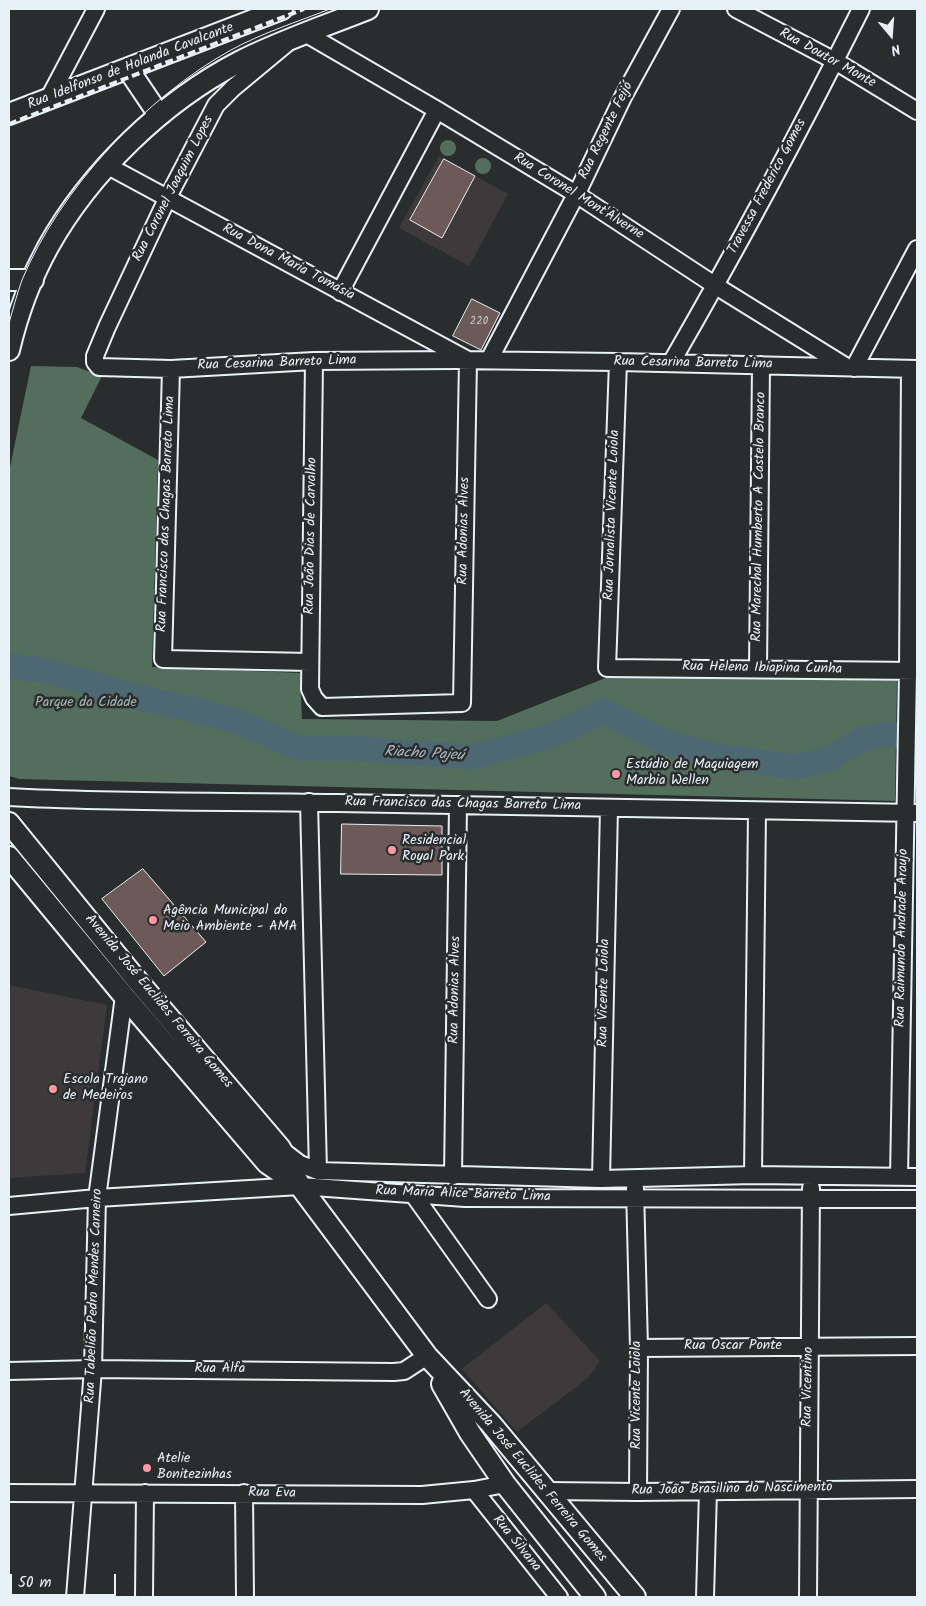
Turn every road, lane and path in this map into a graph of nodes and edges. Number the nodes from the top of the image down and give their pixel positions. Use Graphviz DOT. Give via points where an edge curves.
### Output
graph roads {
  1 [pos="96,9"];
  2 [pos="368,9"];
  3 [pos="671,9"];
  4 [pos="736,9"];
  5 [pos="861,9"];
  6 [pos="272,10"];
  7 [pos="299,36"];
  8 [pos="834,61"];
  9 [pos="128,68"];
  10 [pos="49,98"];
  11 [pos="437,110"];
  12 [pos="917,111"];
  13 [pos="10,112"];
  14 [pos="159,115"];
  15 [pos="108,166"];
  16 [pos="576,194"];
  17 [pos="167,199"];
  18 [pos="917,249"];
  19 [pos="9,280"];
  20 [pos="33,280"];
  21 [pos="716,286"];
  22 [pos="340,292"];
  23 [pos="9,350"];
  24 [pos="462,360"];
  25 [pos="489,360"];
  26 [pos="314,361"];
  27 [pos="618,362"];
  28 [pos="671,363"];
  29 [pos="762,365"];
  30 [pos="99,367"];
  31 [pos="171,368"];
  32 [pos="851,368"];
  33 [pos="914,369"];
  34 [pos="310,662"];
  35 [pos="607,668"];
  36 [pos="758,668"];
  37 [pos="913,670"];
  38 [pos="322,707"];
  39 [pos="9,797"];
  40 [pos="309,802"];
  41 [pos="458,805"];
  42 [pos="609,808"];
  43 [pos="757,811"];
  44 [pos="911,812"];
  45 [pos="9,823"];
  46 [pos="9,857"];
  47 [pos="124,996"];
  48 [pos="280,1148"];
  49 [pos="318,1172"];
  50 [pos="753,1175"];
  51 [pos="453,1176"];
  52 [pos="811,1176"];
  53 [pos="899,1177"];
  54 [pos="917,1177"];
  55 [pos="635,1178"];
  56 [pos="601,1179"];
  57 [pos="300,1186"];
  58 [pos="413,1194"];
  59 [pos="97,1198"];
  60 [pos="811,1198"];
  61 [pos="635,1199"];
  62 [pos="917,1199"];
  63 [pos="9,1206"];
  64 [pos="488,1299"];
  65 [pos="917,1346"];
  66 [pos="810,1347"];
  67 [pos="639,1348"];
  68 [pos="427,1356"];
  69 [pos="93,1369"];
  70 [pos="9,1371"];
  71 [pos="505,1484"];
  72 [pos="808,1489"];
  73 [pos="917,1489"];
  74 [pos="474,1490"];
  75 [pos="547,1491"];
  76 [pos="708,1491"];
  77 [pos="638,1492"];
  78 [pos="9,1493"];
  79 [pos="84,1493"];
  80 [pos="145,1493"];
  81 [pos="244,1493"];
  82 [pos="75,1597"];
  83 [pos="144,1597"];
  84 [pos="245,1597"];
  85 [pos="559,1597"];
  86 [pos="595,1597"];
  87 [pos="635,1597"];
  88 [pos="705,1597"];
  89 [pos="808,1597"];
  1 -- 10 [label="street"];
  2 -- 7 [label="main road"];
  3 -- 16 [label="street, Rua Regente Feijó" via="623,97"];
  4 -- 8 [label="street, Rua Doutor Monte"];
  5 -- 8 [label="street, Travessa Frederico Gomes"];
  6 -- 9 [label="main road, Rua Idelfonso de Holanda Cavalcante"];
  7 -- 11 [label="street, Rua Coronel Mont'Alverne"];
  7 -- 14 [label="main road" via="220,73"];
  7 -- 17 [label="street, Rua Coronel Joaquim Lopes" via="233,88 216,106"];
  8 -- 12 [label="street, Rua Doutor Monte"];
  8 -- 21 [label="street, Travessa Frederico Gomes"];
  9 -- 10 [label="main road, Rua Idelfonso de Holanda Cavalcante"];
  9 -- 14 [label="main road"];
  10 -- 13 [label="main road, Rua Idelfonso de Holanda Cavalcante"];
  11 -- 16 [label="street, Rua Coronel Mont'Alverne"];
  11 -- 22 [label="street"];
  14 -- 15 [label="main road"];
  15 -- 17 [label="street, Rua Dona Maria Tomásia"];
  15 -- 20 [label="main road" via="58,231"];
  16 -- 21 [label="street, Rua Coronel Mont'Alverne"];
  16 -- 25 [label="street, Rua Regente Feijó"];
  17 -- 22 [label="street, Rua Dona Maria Tomásia"];
  17 -- 30 [label="street, Rua Coronel Joaquim Lopes" via="95,356"];
  18 -- 32 [label="street"];
  19 -- 20 [label="main road"];
  20 -- 23 [label="main road" via="20,310"];
  21 -- 28 [label="street, Travessa Frederico Gomes"];
  21 -- 32 [label="street, Rua Coronel Mont'Alverne"];
  22 -- 24 [label="street, Rua Dona Maria Tomásia"];
  24 -- 25 [label="street, Rua Cesarina Barreto Lima"];
  24 -- 26 [label="street, Rua Cesarina Barreto Lima"];
  24 -- 38 [label="street, Rua Adonias Alves" via="462,703"];
  25 -- 27 [label="street, Rua Cesarina Barreto Lima"];
  26 -- 31 [label="street, Rua Cesarina Barreto Lima"];
  26 -- 34 [label="street, Rua João Dias de Carvalho"];
  27 -- 28 [label="street, Rua Cesarina Barreto Lima"];
  27 -- 35 [label="street, Rua Jornalista Vicente Loiola"];
  28 -- 29 [label="street, Rua Cesarina Barreto Lima"];
  29 -- 32 [label="street, Rua Cesarina Barreto Lima"];
  29 -- 36 [label="street, Rua Marechal Humberto A Castelo Branco"];
  30 -- 31 [label="street, Rua Cesarina Barreto Lima"];
  31 -- 34 [label="street, Rua Francisco das Chagas Barreto Lima" via="163,659"];
  32 -- 33 [label="street, Rua Cesarina Barreto Lima"];
  33 -- 37 [label="street, Rua Raimundo Andrade Araujo"];
  34 -- 38 [label="street, Rua João Dias de Carvalho" via="310,689"];
  35 -- 36 [label="street, Rua Helena Ibiapina Cunha"];
  36 -- 37 [label="street, Rua Helena Ibiapina Cunha"];
  37 -- 44 [label="street, Rua Raimundo Andrade Araujo" via="906,749"];
  39 -- 40 [label="street, Rua Francisco das Chagas Barreto Lima" via="79,801"];
  40 -- 41 [label="street, Rua Francisco das Chagas Barreto Lima"];
  40 -- 49 [label="street"];
  41 -- 42 [label="street, Rua Francisco das Chagas Barreto Lima"];
  41 -- 51 [label="street, Rua Adonias Alves"];
  42 -- 43 [label="street, Rua Francisco das Chagas Barreto Lima"];
  42 -- 56 [label="street, Rua Vicente Loiola"];
  43 -- 44 [label="street, Rua Francisco das Chagas Barreto Lima"];
  43 -- 50 [label="street"];
  44 -- 53 [label="street, Rua Raimundo Andrade Araujo"];
  45 -- 48 [label="main road, Avenida José Euclides Ferreira Gomes"];
  46 -- 47 [label="main road, Avenida José Euclides Ferreira Gomes"];
  47 -- 57 [label="main road, Avenida José Euclides Ferreira Gomes" via="268,1163"];
  47 -- 59 [label="street, Rua Tabelião Pedro Mendes Carneiro"];
  48 -- 49 [label="street, Rua Maria Alice Barreto Lima" via="300,1164"];
  48 -- 57 [label="main road, Avenida José Euclides Ferreira Gomes"];
  49 -- 51 [label="street, Rua Maria Alice Barreto Lima"];
  49 -- 57 [label="street"];
  50 -- 52 [label="street, Rua Maria Alice Barreto Lima"];
  50 -- 55 [label="street, Rua Maria Alice Barreto Lima"];
  51 -- 56 [label="street, Rua Maria Alice Barreto Lima"];
  52 -- 53 [label="street, Rua Maria Alice Barreto Lima"];
  52 -- 60 [label="street, Rua Vicentino"];
  53 -- 54 [label="street, Rua Maria Alice Barreto Lima"];
  55 -- 56 [label="street, Rua Maria Alice Barreto Lima"];
  55 -- 61 [label="street, Rua Vicente Loiola"];
  57 -- 58 [label="street, Rua Maria Alice Barreto Lima"];
  57 -- 59 [label="street, Rua Maria Alice Barreto Lima"];
  57 -- 68 [label="main road, Avenida José Euclides Ferreira Gomes"];
  58 -- 61 [label="street, Rua Maria Alice Barreto Lima" via="464,1198"];
  58 -- 64 [label="street"];
  59 -- 63 [label="street, Rua Maria Alice Barreto Lima"];
  59 -- 69 [label="street, Rua Tabelião Pedro Mendes Carneiro"];
  60 -- 61 [label="street, Rua Maria Alice Barreto Lima"];
  60 -- 62 [label="street, Rua Maria Alice Barreto Lima"];
  60 -- 66 [label="street, Rua Vicentino"];
  61 -- 67 [label="street, Rua Vicente Loiola"];
  65 -- 66 [label="street, Rua Oscar Ponte"];
  66 -- 67 [label="street, Rua Oscar Ponte"];
  66 -- 72 [label="street, Rua Vicentino"];
  67 -- 77 [label="street, Rua Vicente Loiola"];
  68 -- 69 [label="street, Rua Alfa" via="404,1371 394,1372"];
  68 -- 71 [label="main road, Avenida José Euclides Ferreira Gomes" via="470,1433"];
  68 -- 75 [label="main road, Avenida José Euclides Ferreira Gomes" via="491,1424"];
  69 -- 70 [label="street, Rua Alfa"];
  69 -- 79 [label="street, Rua Tabelião Pedro Mendes Carneiro"];
  71 -- 74 [label="street, Rua Eva"];
  71 -- 86 [label="main road, Avenida José Euclides Ferreira Gomes"];
  72 -- 73 [label="street, Rua João Brasilino do Nascimento"];
  72 -- 76 [label="street, Rua João Brasilino do Nascimento"];
  72 -- 89 [label="street, Rua Vicentino"];
  74 -- 81 [label="street, Rua Eva" via="422,1495"];
  74 -- 85 [label="street, Rua Silvana"];
  75 -- 77 [label="street, Rua João Brasilino do Nascimento"];
  75 -- 87 [label="main road, Avenida José Euclides Ferreira Gomes"];
  76 -- 77 [label="street, Rua João Brasilino do Nascimento"];
  76 -- 88 [label="street"];
  78 -- 79 [label="street, Rua Eva"];
  79 -- 80 [label="street, Rua Eva"];
  79 -- 82 [label="street, Rua Tabelião Pedro Mendes Carneiro"];
  80 -- 81 [label="street, Rua Eva"];
  80 -- 83 [label="street"];
  81 -- 84 [label="street"];
}
